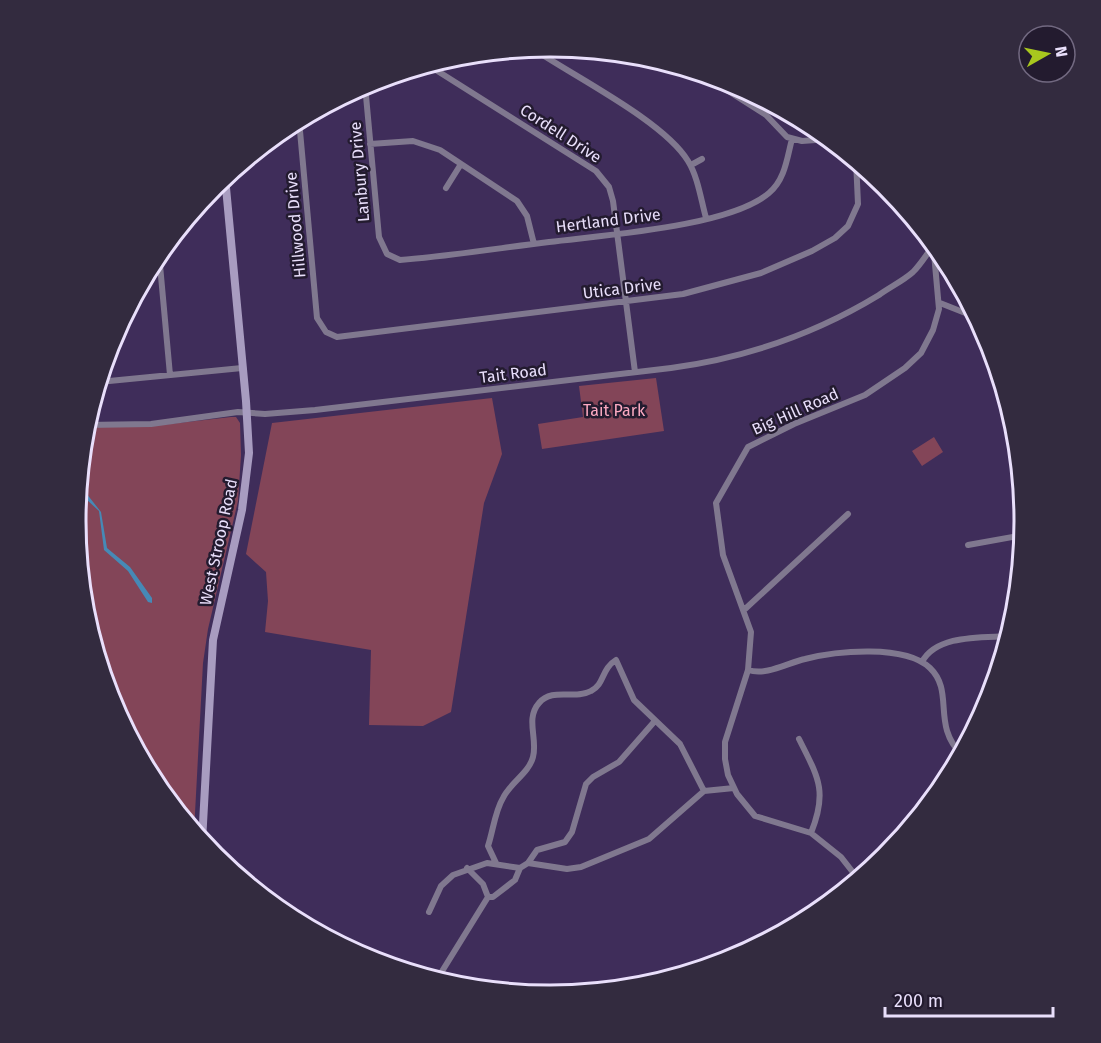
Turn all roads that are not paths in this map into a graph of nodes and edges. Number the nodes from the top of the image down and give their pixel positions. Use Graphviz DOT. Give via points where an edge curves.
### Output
graph roads {
  1 [pos="546,57"];
  2 [pos="438,71"];
  3 [pos="366,95"];
  4 [pos="735,95"];
  5 [pos="300,130"];
  6 [pos="792,139"];
  7 [pos="814,139"];
  8 [pos="370,144"];
  9 [pos="702,159"];
  10 [pos="461,164"];
  11 [pos="691,165"];
  12 [pos="857,172"];
  13 [pos="446,188"];
  14 [pos="226,189"];
  15 [pos="706,218"];
  16 [pos="617,233"];
  17 [pos="534,244"];
  18 [pos="928,252"];
  19 [pos="387,254"];
  20 [pos="935,260"];
  21 [pos="921,264"];
  22 [pos="160,269"];
  23 [pos="936,270"];
  24 [pos="625,302"];
  25 [pos="940,303"];
  26 [pos="965,313"];
  27 [pos="321,327"];
  28 [pos="243,368"];
  29 [pos="635,372"];
  30 [pos="170,375"];
  31 [pos="108,380"];
  32 [pos="247,413"];
  33 [pos="96,425"];
  34 [pos="848,514"];
  35 [pos="1015,537"];
  36 [pos="968,545"];
  37 [pos="744,610"];
  38 [pos="1000,637"];
  39 [pos="922,662"];
  40 [pos="748,670"];
  41 [pos="654,722"];
  42 [pos="799,739"];
  43 [pos="956,749"];
  44 [pos="734,788"];
  45 [pos="704,791"];
  46 [pos="203,830"];
  47 [pos="811,833"];
  48 [pos="496,863"];
  49 [pos="528,863"];
  50 [pos="467,868"];
  51 [pos="520,868"];
  52 [pos="854,873"];
  53 [pos="488,897"];
  54 [pos="429,912"];
  55 [pos="441,973"];
  1 -- 11 [label="street" via="665,134"];
  2 -- 16 [label="street, Cordell Drive" via="596,171 611,194"];
  3 -- 8 [label="street, Lanbury Drive"];
  4 -- 6 [label="street" via="766,115"];
  5 -- 27 [label="street, Hillwood Drive" via="317,318"];
  6 -- 7 [label="street"];
  6 -- 15 [label="street, Hertland Drive" via="782,177 772,190 747,205"];
  8 -- 10 [label="street" via="420,142"];
  8 -- 19 [label="street, Lanbury Drive" via="379,237"];
  9 -- 11 [label="street"];
  10 -- 13 [label="street"];
  10 -- 17 [label="street" via="517,201 527,216"];
  11 -- 15 [label="street"];
  12 -- 24 [label="street, Utica Drive" via="857,210 835,238 784,265 737,281"];
  14 -- 28 [label="main road, West Stroop Road"];
  15 -- 16 [label="street, Hertland Drive"];
  16 -- 17 [label="street, Hertland Drive"];
  16 -- 24 [label="street, Cordell Drive"];
  17 -- 19 [label="street, Hertland Drive" via="408,259"];
  18 -- 21 [label="street, Tait Road"];
  20 -- 23 [label="street, Big Hill Road"];
  21 -- 23 [label="street"];
  21 -- 29 [label="street, Tait Road" via="867,302 800,335 718,360"];
  22 -- 30 [label="street"];
  23 -- 25 [label="street, Big Hill Road"];
  24 -- 27 [label="street, Utica Drive" via="343,338 332,336"];
  24 -- 29 [label="street, Cordell Drive"];
  25 -- 26 [label="street"];
  25 -- 37 [label="street, Big Hill Road" via="929,340 905,368 865,394 794,424 744,451 716,503 723,555"];
  28 -- 30 [label="street"];
  28 -- 32 [label="main road, West Stroop Road"];
  29 -- 32 [label="street, Tait Road" via="315,410"];
  30 -- 31 [label="street"];
  32 -- 33 [label="street, Tait Road" via="169,423"];
  32 -- 46 [label="main road, West Stroop Road" via="246,492 210,664"];
  34 -- 37 [label="street"];
  35 -- 36 [label="street"];
  37 -- 40 [label="street, Big Hill Road" via="751,632"];
  38 -- 39 [label="street" via="941,644"];
  39 -- 40 [label="street" via="877,652 838,653 769,670"];
  39 -- 43 [label="street" via="940,681 945,729"];
  40 -- 44 [label="street, Big Hill Road" via="725,742 726,766"];
  41 -- 45 [label="street" via="680,744"];
  41 -- 48 [label="street" via="634,700 616,660 607,665 594,690 553,695 538,704 532,720 533,758 502,798 488,846"];
  41 -- 49 [label="street" via="619,762 586,784 569,838 560,845 537,850"];
  42 -- 47 [label="street" via="815,769 821,792"];
  44 -- 45 [label="street"];
  44 -- 47 [label="street, Big Hill Road" via="755,816"];
  45 -- 49 [label="street" via="658,832 632,848 573,869"];
  47 -- 52 [label="street, Big Hill Road" via="836,852"];
  48 -- 50 [label="street"];
  48 -- 51 [label="street"];
  49 -- 51 [label="street"];
  50 -- 53 [label="street" via="483,884"];
  50 -- 54 [label="street" via="446,880"];
  51 -- 53 [label="street" via="514,880"];
  53 -- 55 [label="street"];
}
